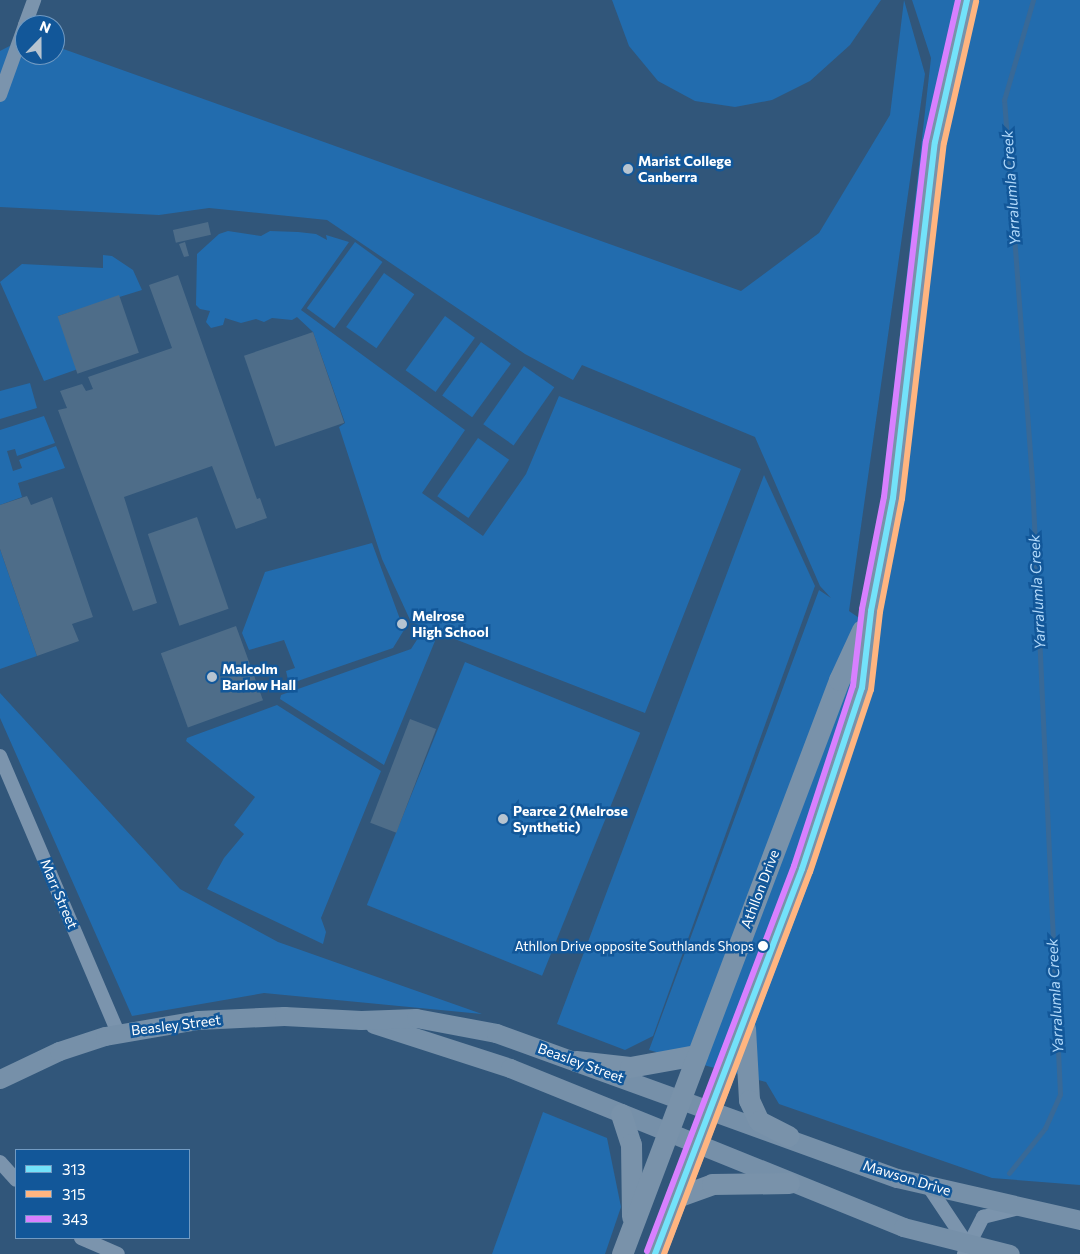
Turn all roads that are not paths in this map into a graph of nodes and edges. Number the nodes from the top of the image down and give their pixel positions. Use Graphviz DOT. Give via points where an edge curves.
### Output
graph roads {
  1 [pos="34,0"];
  2 [pos="968,0"];
  3 [pos="29,15"];
  4 [pos="15,53"];
  5 [pos="0,95"];
  6 [pos="871,611"];
  7 [pos="0,756"];
  8 [pos="361,1020"];
  9 [pos="744,1021"];
  10 [pos="118,1032"];
  11 [pos="697,1055"];
  12 [pos="576,1061"];
  13 [pos="0,1079"];
  14 [pos="681,1098"];
  15 [pos="710,1109"];
  16 [pos="621,1114"];
  17 [pos="668,1133"];
  18 [pos="788,1136"];
  19 [pos="697,1145"];
  20 [pos="0,1162"];
  21 [pos="15,1179"];
  22 [pos="789,1183"];
  23 [pos="929,1186"];
  24 [pos="677,1197"];
  25 [pos="1019,1208"];
  26 [pos="1080,1220"];
  27 [pos="632,1226"];
  28 [pos="83,1239"];
  29 [pos="966,1249"];
  30 [pos="118,1254"];
  31 [pos="622,1254"];
  32 [pos="655,1254"];
  33 [pos="1010,1254"];
  1 -- 3 [label="street"];
  2 -- 6 [label="main road, Athllon Drive" via="935,142 894,498"];
  4 -- 5 [label="street"];
  6 -- 9 [label="main road, Athllon Drive" via="862,688 835,776"];
  6 -- 11 [label="main road, Athllon Drive" via="839,680"];
  7 -- 10 [label="street, Marr Street"];
  8 -- 10 [label="main road, Beasley Street" via="284,1016 217,1019"];
  8 -- 12 [label="main road, Beasley Street" via="416,1018 496,1033"];
  8 -- 16 [label="main road, Beasley Street" via="510,1068"];
  9 -- 15 [label="main road, Athllon Drive"];
  9 -- 18 [label="main road" via="749,1100 759,1121"];
  10 -- 13 [label="main road, Beasley Street" via="59,1051"];
  11 -- 12 [label="main road" via="630,1068"];
  11 -- 14 [label="main road, Athllon Drive"];
  12 -- 14 [label="main road, Beasley Street"];
  14 -- 15 [label="main road, Beasley Street"];
  14 -- 17 [label="main road, Athllon Drive"];
  15 -- 18 [label="main road, Mawson Drive"];
  15 -- 19 [label="main road, Athllon Drive"];
  16 -- 17 [label="main road, Beasley Street"];
  16 -- 27 [label="main road" via="631,1144"];
  17 -- 19 [label="main road, Beasley Street"];
  17 -- 27 [label="main road, Athllon Drive"];
  18 -- 23 [label="main road, Mawson Drive" via="897,1178"];
  19 -- 22 [label="main road"];
  19 -- 24 [label="main road, Athllon Drive"];
  20 -- 21 [label="street"];
  22 -- 24 [label="main road" via="712,1184"];
  22 -- 29 [label="main road"];
  23 -- 25 [label="main road, Mawson Drive"];
  23 -- 29 [label="street"];
  24 -- 32 [label="main road, Athllon Drive"];
  25 -- 26 [label="main road, Mawson Drive"];
  25 -- 29 [label="street" via="983,1216"];
  27 -- 31 [label="main road, Athllon Drive"];
  28 -- 30 [label="street"];
  29 -- 33 [label="main road"];
}
